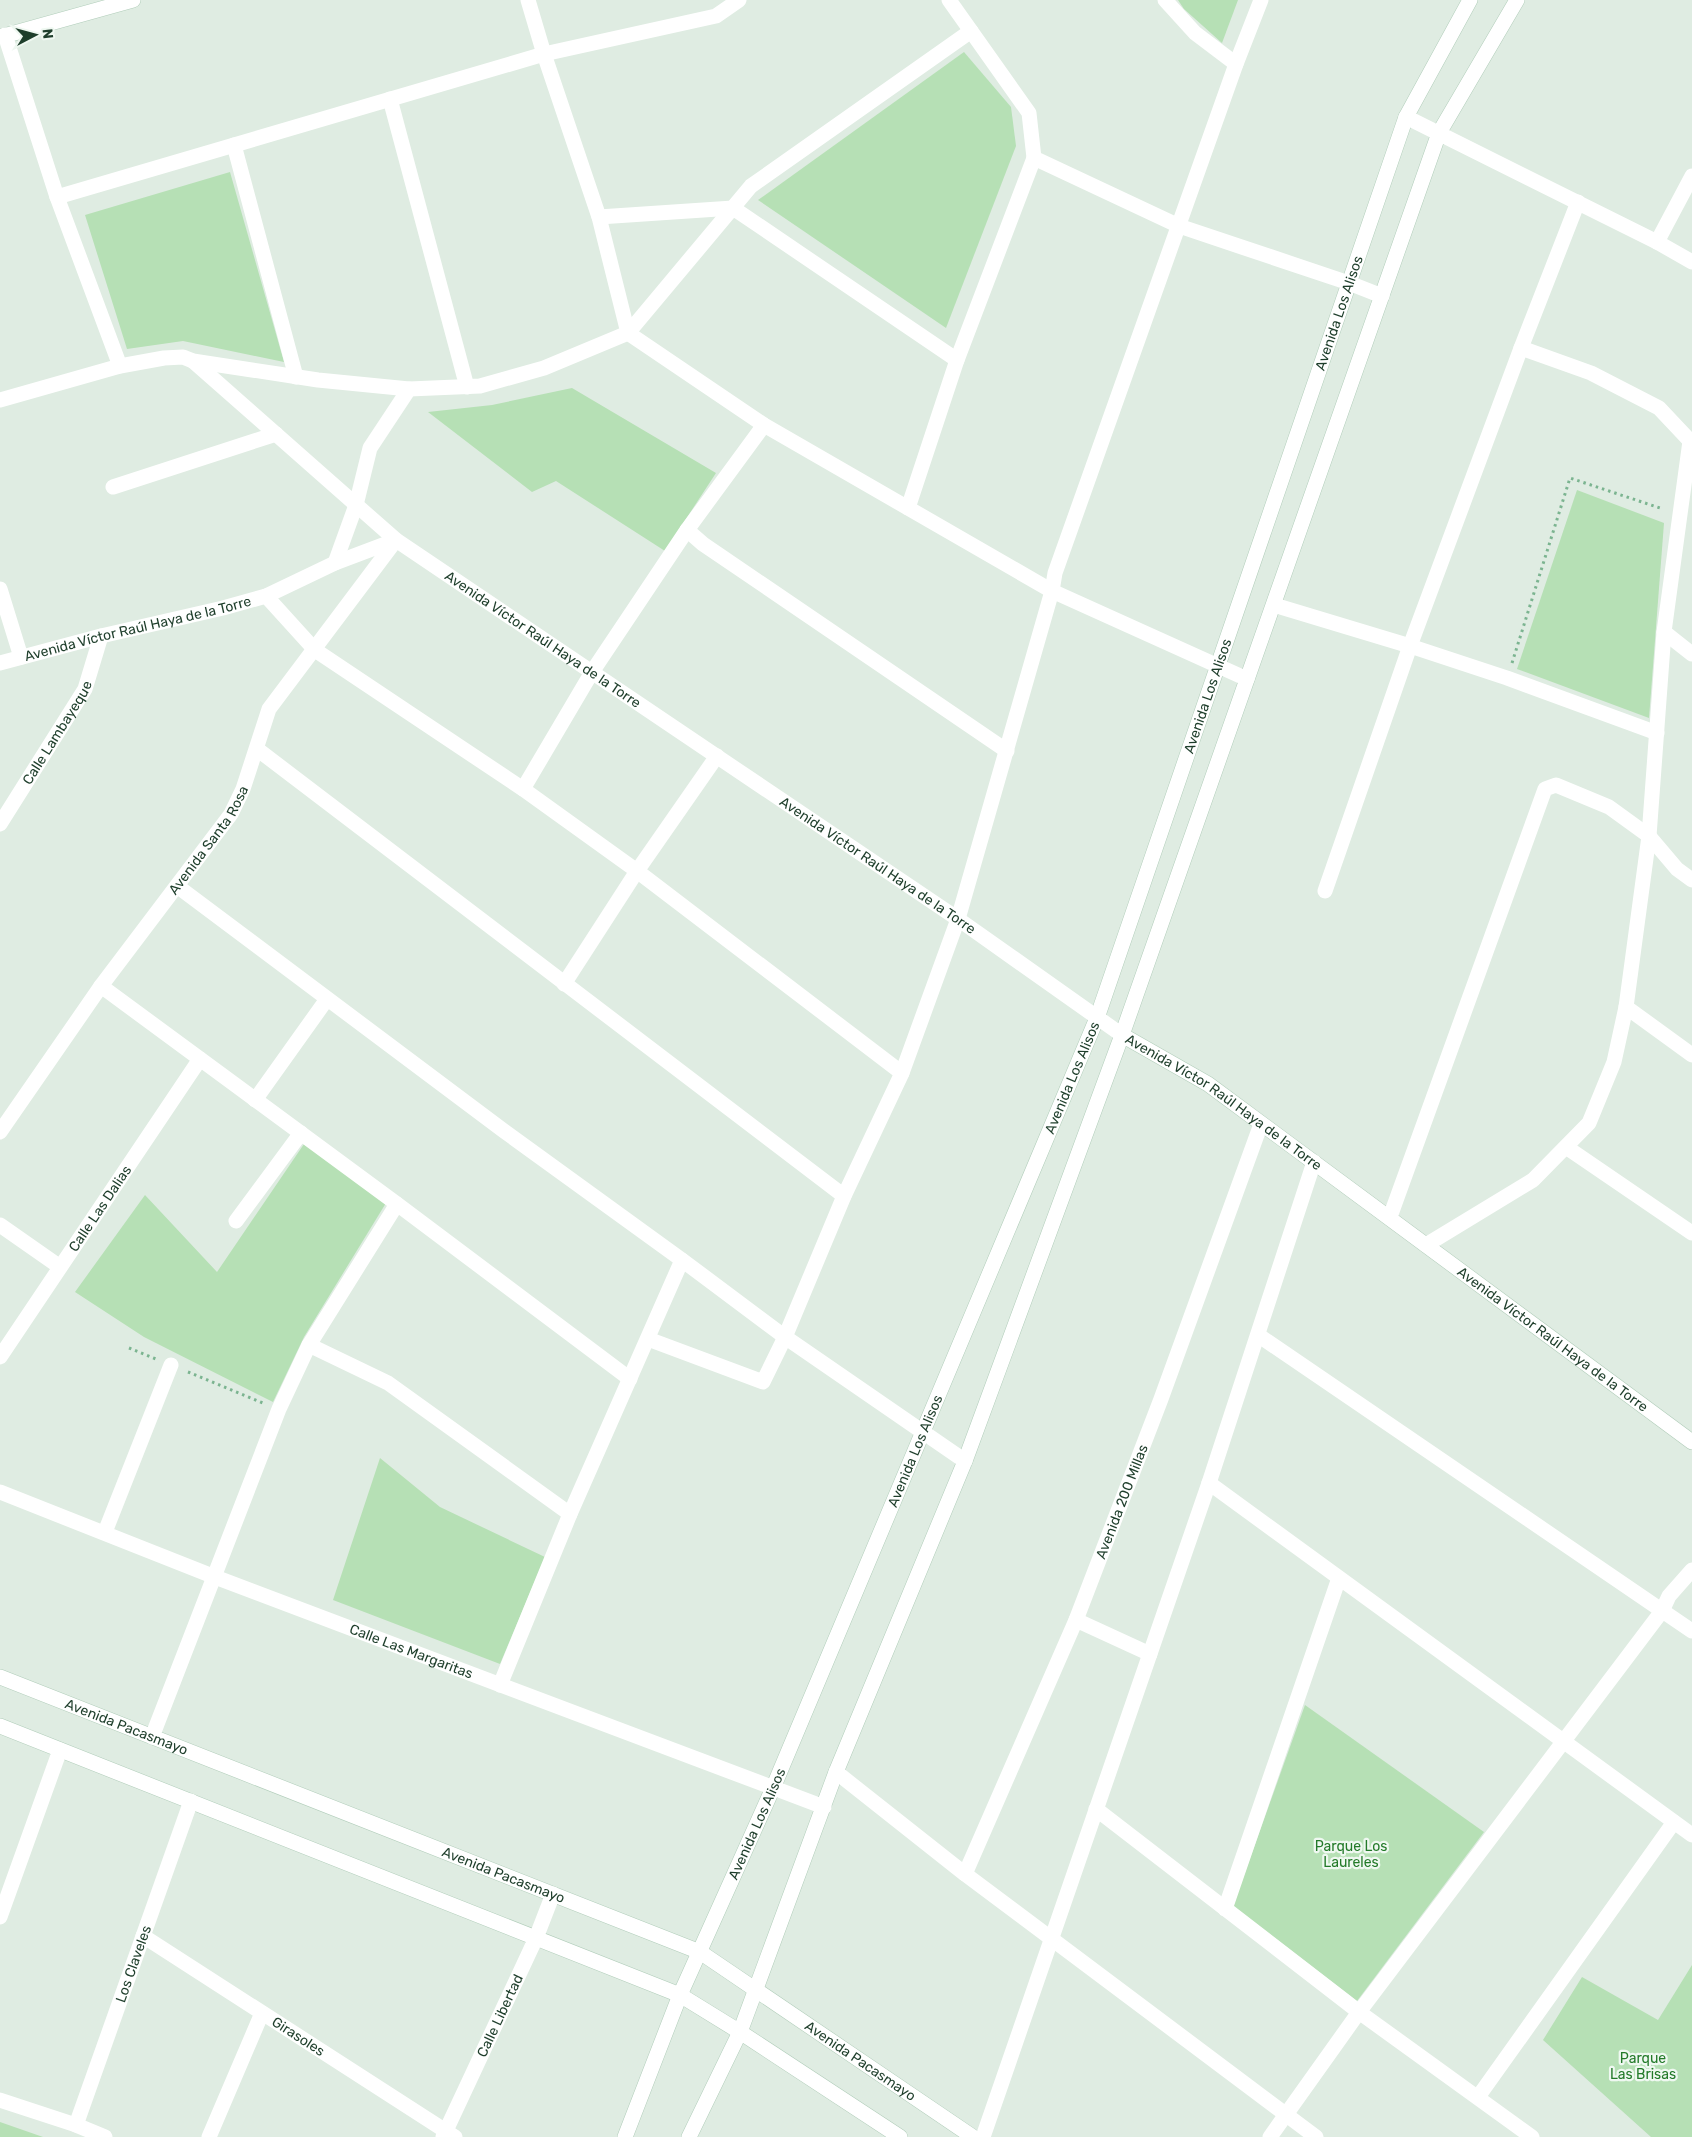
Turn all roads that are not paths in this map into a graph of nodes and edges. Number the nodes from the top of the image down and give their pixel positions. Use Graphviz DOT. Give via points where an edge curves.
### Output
graph roads {
  1 [pos="133,0"];
  2 [pos="528,0"];
  3 [pos="739,0"];
  4 [pos="949,0"];
  5 [pos="1165,0"];
  6 [pos="1261,0"];
  7 [pos="1470,0"];
  8 [pos="1517,0"];
  9 [pos="971,31"];
  10 [pos="3,36"];
  11 [pos="544,54"];
  12 [pos="1236,64"];
  13 [pos="390,99"];
  14 [pos="1406,117"];
  15 [pos="1439,133"];
  16 [pos="234,145"];
  17 [pos="1034,158"];
  18 [pos="1692,176"];
  19 [pos="57,197"];
  20 [pos="1578,202"];
  21 [pos="733,208"];
  22 [pos="599,216"];
  23 [pos="1179,226"];
  24 [pos="1658,242"];
  25 [pos="1692,262"];
  26 [pos="1349,283"];
  27 [pos="1382,296"];
  28 [pos="628,333"];
  29 [pos="1521,348"];
  30 [pos="957,360"];
  31 [pos="193,361"];
  32 [pos="120,366"];
  33 [pos="296,377"];
  34 [pos="467,387"];
  35 [pos="409,389"];
  36 [pos="0,400"];
  37 [pos="764,425"];
  38 [pos="276,434"];
  39 [pos="1691,442"];
  40 [pos="113,488"];
  41 [pos="356,505"];
  42 [pos="908,508"];
  43 [pos="687,530"];
  44 [pos="396,540"];
  45 [pos="335,563"];
  46 [pos="0,589"];
  47 [pos="1052,591"];
  48 [pos="266,596"];
  49 [pos="1274,605"];
  50 [pos="1664,632"];
  51 [pos="101,636"];
  52 [pos="1410,646"];
  53 [pos="315,650"];
  54 [pos="1692,654"];
  55 [pos="21,658"];
  56 [pos="0,663"];
  57 [pos="1218,666"];
  58 [pos="592,672"];
  59 [pos="1248,679"];
  60 [pos="1657,733"];
  61 [pos="257,750"];
  62 [pos="1007,751"];
  63 [pos="717,756"];
  64 [pos="523,788"];
  65 [pos="0,824"];
  66 [pos="1649,836"];
  67 [pos="637,871"];
  68 [pos="1692,880"];
  69 [pos="177,886"];
  70 [pos="1325,892"];
  71 [pos="958,919"];
  72 [pos="564,984"];
  73 [pos="101,986"];
  74 [pos="327,999"];
  75 [pos="1626,1007"];
  76 [pos="1097,1018"];
  77 [pos="1122,1035"];
  78 [pos="1692,1055"];
  79 [pos="200,1059"];
  80 [pos="902,1073"];
  81 [pos="255,1100"];
  82 [pos="1261,1124"];
  83 [pos="0,1132"];
  84 [pos="301,1134"];
  85 [pos="1566,1147"];
  86 [pos="1314,1162"];
  87 [pos="844,1196"];
  88 [pos="397,1204"];
  89 [pos="1390,1217"];
  90 [pos="236,1221"];
  91 [pos="0,1225"];
  92 [pos="1692,1233"];
  93 [pos="1426,1245"];
  94 [pos="682,1260"];
  95 [pos="60,1268"];
  96 [pos="1258,1335"];
  97 [pos="784,1337"];
  98 [pos="648,1339"];
  99 [pos="309,1345"];
  100 [pos="0,1357"];
  101 [pos="171,1365"];
  102 [pos="630,1379"];
  103 [pos="923,1433"];
  104 [pos="1692,1442"];
  105 [pos="964,1461"];
  106 [pos="1209,1483"];
  107 [pos="0,1492"];
  108 [pos="570,1514"];
  109 [pos="105,1532"];
  110 [pos="1692,1570"];
  111 [pos="215,1577"];
  112 [pos="1339,1578"];
  113 [pos="1662,1611"];
  114 [pos="1076,1620"];
  115 [pos="1692,1632"];
  116 [pos="1150,1654"];
  117 [pos="0,1677"];
  118 [pos="500,1685"];
  119 [pos="0,1726"];
  120 [pos="152,1737"];
  121 [pos="1563,1741"];
  122 [pos="60,1750"];
  123 [pos="836,1772"];
  124 [pos="773,1788"];
  125 [pos="191,1801"];
  126 [pos="824,1807"];
  127 [pos="1096,1809"];
  128 [pos="1674,1822"];
  129 [pos="1692,1835"];
  130 [pos="965,1874"];
  131 [pos="553,1894"];
  132 [pos="1224,1908"];
  133 [pos="0,1917"];
  134 [pos="143,1936"];
  135 [pos="536,1938"];
  136 [pos="1052,1940"];
  137 [pos="700,1952"];
  138 [pos="757,1990"];
  139 [pos="680,1995"];
  140 [pos="1359,2012"];
  141 [pos="262,2013"];
  142 [pos="740,2032"];
  143 [pos="1478,2097"];
  144 [pos="0,2100"];
  145 [pos="1285,2116"];
  146 [pos="76,2125"];
  147 [pos="448,2135"];
  148 [pos="105,2137"];
  149 [pos="209,2137"];
  150 [pos="624,2137"];
  151 [pos="690,2137"];
  152 [pos="900,2137"];
  153 [pos="973,2137"];
  154 [pos="983,2137"];
  155 [pos="1270,2137"];
  156 [pos="1316,2137"];
  157 [pos="1532,2137"];
  1 -- 10 [label="street"];
  2 -- 11 [label="street"];
  3 -- 11 [label="street" via="716,16"];
  4 -- 9 [label="street"];
  5 -- 12 [label="street" via="1195,33"];
  6 -- 12 [label="street"];
  7 -- 14 [label="street, Avenida Los Alisos"];
  8 -- 15 [label="street"];
  9 -- 17 [label="street" via="1029,113"];
  9 -- 21 [label="street" via="751,186"];
  10 -- 19 [label="street"];
  11 -- 13 [label="street"];
  11 -- 22 [label="street"];
  12 -- 23 [label="street"];
  13 -- 16 [label="street"];
  13 -- 34 [label="street"];
  14 -- 15 [label="street"];
  14 -- 26 [label="street, Avenida Los Alisos"];
  15 -- 20 [label="street"];
  15 -- 27 [label="street"];
  16 -- 19 [label="street"];
  16 -- 33 [label="street"];
  17 -- 23 [label="street"];
  17 -- 30 [label="street"];
  18 -- 24 [label="street"];
  19 -- 32 [label="street"];
  20 -- 24 [label="street"];
  20 -- 29 [label="street"];
  21 -- 22 [label="street"];
  21 -- 28 [label="street"];
  21 -- 30 [label="street"];
  22 -- 28 [label="street"];
  23 -- 26 [label="street"];
  23 -- 47 [label="street" via="1055,573"];
  24 -- 25 [label="street"];
  26 -- 27 [label="street"];
  26 -- 57 [label="street, Avenida Los Alisos"];
  27 -- 49 [label="street"];
  28 -- 34 [label="street" via="544,368"];
  28 -- 37 [label="street"];
  29 -- 39 [label="street" via="1591,373 1659,408"];
  29 -- 52 [label="street"];
  30 -- 42 [label="street"];
  31 -- 32 [label="street" via="183,356"];
  31 -- 33 [label="street"];
  31 -- 38 [label="street"];
  32 -- 36 [label="street"];
  33 -- 35 [label="street"];
  34 -- 35 [label="street"];
  35 -- 41 [label="street" via="370,448"];
  37 -- 42 [label="street"];
  37 -- 43 [label="street"];
  38 -- 40 [label="street"];
  38 -- 41 [label="street"];
  39 -- 50 [label="street"];
  41 -- 44 [label="street"];
  41 -- 45 [label="street"];
  42 -- 47 [label="street"];
  43 -- 58 [label="street"];
  43 -- 62 [label="street"];
  44 -- 45 [label="street, Avenida Víctor Raúl Haya de la Torre"];
  44 -- 53 [label="street, Avenida Santa Rosa"];
  44 -- 58 [label="street, Avenida Víctor Raúl Haya de la Torre"];
  45 -- 48 [label="street, Avenida Víctor Raúl Haya de la Torre"];
  46 -- 55 [label="street"];
  47 -- 57 [label="street"];
  47 -- 62 [label="street"];
  48 -- 51 [label="street, Avenida Víctor Raúl Haya de la Torre"];
  48 -- 53 [label="street"];
  49 -- 52 [label="street"];
  49 -- 59 [label="street"];
  50 -- 54 [label="street"];
  50 -- 60 [label="street"];
  51 -- 55 [label="street, Avenida Víctor Raúl Haya de la Torre"];
  51 -- 65 [label="street, Calle Lambayeque" via="85,689"];
  52 -- 60 [label="street"];
  52 -- 70 [label="street"];
  53 -- 61 [label="street, Avenida Santa Rosa" via="269,709"];
  53 -- 64 [label="street"];
  55 -- 56 [label="street, Avenida Víctor Raúl Haya de la Torre"];
  57 -- 59 [label="street"];
  57 -- 76 [label="street, Avenida Los Alisos"];
  58 -- 63 [label="street, Avenida Víctor Raúl Haya de la Torre"];
  58 -- 64 [label="street"];
  59 -- 77 [label="street"];
  60 -- 66 [label="street"];
  61 -- 69 [label="street, Avenida Santa Rosa" via="231,814"];
  61 -- 72 [label="street"];
  62 -- 71 [label="street"];
  63 -- 67 [label="street"];
  63 -- 71 [label="street, Avenida Víctor Raúl Haya de la Torre"];
  64 -- 67 [label="street"];
  66 -- 68 [label="street" via="1677,869"];
  66 -- 75 [label="street"];
  66 -- 89 [label="street" via="1609,807 1556,785 1544,789"];
  67 -- 72 [label="street"];
  67 -- 80 [label="street"];
  69 -- 73 [label="street, Avenida Santa Rosa"];
  69 -- 74 [label="street"];
  71 -- 76 [label="street, Avenida Víctor Raúl Haya de la Torre"];
  71 -- 80 [label="street"];
  72 -- 87 [label="street"];
  73 -- 79 [label="street"];
  73 -- 83 [label="street, Avenida Santa Rosa"];
  74 -- 81 [label="street"];
  74 -- 94 [label="street"];
  75 -- 78 [label="street"];
  75 -- 85 [label="street" via="1614,1062 1589,1123"];
  76 -- 77 [label="street, Avenida Víctor Raúl Haya de la Torre"];
  76 -- 103 [label="street, Avenida Los Alisos"];
  77 -- 82 [label="street, Avenida Víctor Raúl Haya de la Torre" via="1208,1084"];
  77 -- 105 [label="street"];
  79 -- 81 [label="street"];
  79 -- 95 [label="street, Calle Las Dalias"];
  80 -- 87 [label="street"];
  81 -- 84 [label="street"];
  82 -- 86 [label="street, Avenida Víctor Raúl Haya de la Torre"];
  82 -- 114 [label="street, Avenida 200 Millas"];
  84 -- 88 [label="street"];
  84 -- 90 [label="street"];
  85 -- 92 [label="street"];
  85 -- 93 [label="street" via="1534,1180"];
  86 -- 89 [label="street, Avenida Víctor Raúl Haya de la Torre"];
  86 -- 96 [label="street"];
  87 -- 97 [label="street"];
  88 -- 99 [label="street"];
  88 -- 102 [label="street"];
  89 -- 93 [label="street, Avenida Víctor Raúl Haya de la Torre"];
  91 -- 95 [label="street"];
  93 -- 104 [label="street, Avenida Víctor Raúl Haya de la Torre"];
  94 -- 97 [label="street"];
  94 -- 98 [label="street"];
  95 -- 100 [label="street, Calle Las Dalias"];
  96 -- 106 [label="street"];
  96 -- 113 [label="street"];
  97 -- 98 [label="street" via="763,1382"];
  97 -- 103 [label="street"];
  98 -- 102 [label="street"];
  99 -- 108 [label="street" via="388,1383"];
  99 -- 111 [label="street" via="279,1410"];
  101 -- 109 [label="street"];
  102 -- 108 [label="street"];
  103 -- 105 [label="street"];
  103 -- 124 [label="street, Avenida Los Alisos"];
  105 -- 123 [label="street"];
  106 -- 112 [label="street"];
  106 -- 116 [label="street"];
  107 -- 109 [label="street, Calle Las Margaritas"];
  108 -- 118 [label="street"];
  109 -- 111 [label="street, Calle Las Margaritas"];
  110 -- 113 [label="street" via="1669,1596"];
  111 -- 118 [label="street, Calle Las Margaritas"];
  111 -- 120 [label="street"];
  112 -- 121 [label="street"];
  112 -- 132 [label="street"];
  113 -- 115 [label="street"];
  113 -- 121 [label="street"];
  114 -- 116 [label="street"];
  114 -- 130 [label="street, Avenida 200 Millas"];
  116 -- 127 [label="street"];
  117 -- 120 [label="street, Avenida Pacasmayo"];
  118 -- 124 [label="street, Calle Las Margaritas"];
  119 -- 122 [label="street"];
  120 -- 131 [label="street, Avenida Pacasmayo"];
  121 -- 128 [label="street"];
  121 -- 140 [label="street"];
  122 -- 125 [label="street"];
  122 -- 133 [label="street"];
  123 -- 126 [label="street"];
  123 -- 130 [label="street"];
  124 -- 126 [label="street, Calle Las Margaritas"];
  124 -- 137 [label="street, Avenida Los Alisos"];
  125 -- 134 [label="street, Los Claveles"];
  125 -- 135 [label="street"];
  126 -- 138 [label="street"];
  127 -- 132 [label="street"];
  127 -- 136 [label="street"];
  128 -- 129 [label="street"];
  128 -- 143 [label="street"];
  130 -- 136 [label="street"];
  131 -- 135 [label="street, Calle Libertad"];
  131 -- 137 [label="street, Avenida Pacasmayo"];
  132 -- 140 [label="street"];
  134 -- 141 [label="street, Girasoles"];
  134 -- 146 [label="street, Los Claveles"];
  135 -- 139 [label="street"];
  135 -- 147 [label="street, Calle Libertad"];
  136 -- 145 [label="street"];
  136 -- 154 [label="street"];
  137 -- 138 [label="street, Avenida Pacasmayo"];
  137 -- 139 [label="street, Avenida Los Alisos"];
  138 -- 142 [label="street"];
  138 -- 153 [label="street, Avenida Pacasmayo"];
  139 -- 142 [label="street"];
  139 -- 150 [label="street, Avenida Los Alisos"];
  140 -- 143 [label="street"];
  140 -- 145 [label="street"];
  141 -- 147 [label="street, Girasoles"];
  141 -- 149 [label="street"];
  142 -- 151 [label="street"];
  142 -- 152 [label="street"];
  143 -- 157 [label="street"];
  144 -- 146 [label="street"];
  145 -- 155 [label="street"];
  145 -- 156 [label="street"];
  146 -- 148 [label="street"];
}
